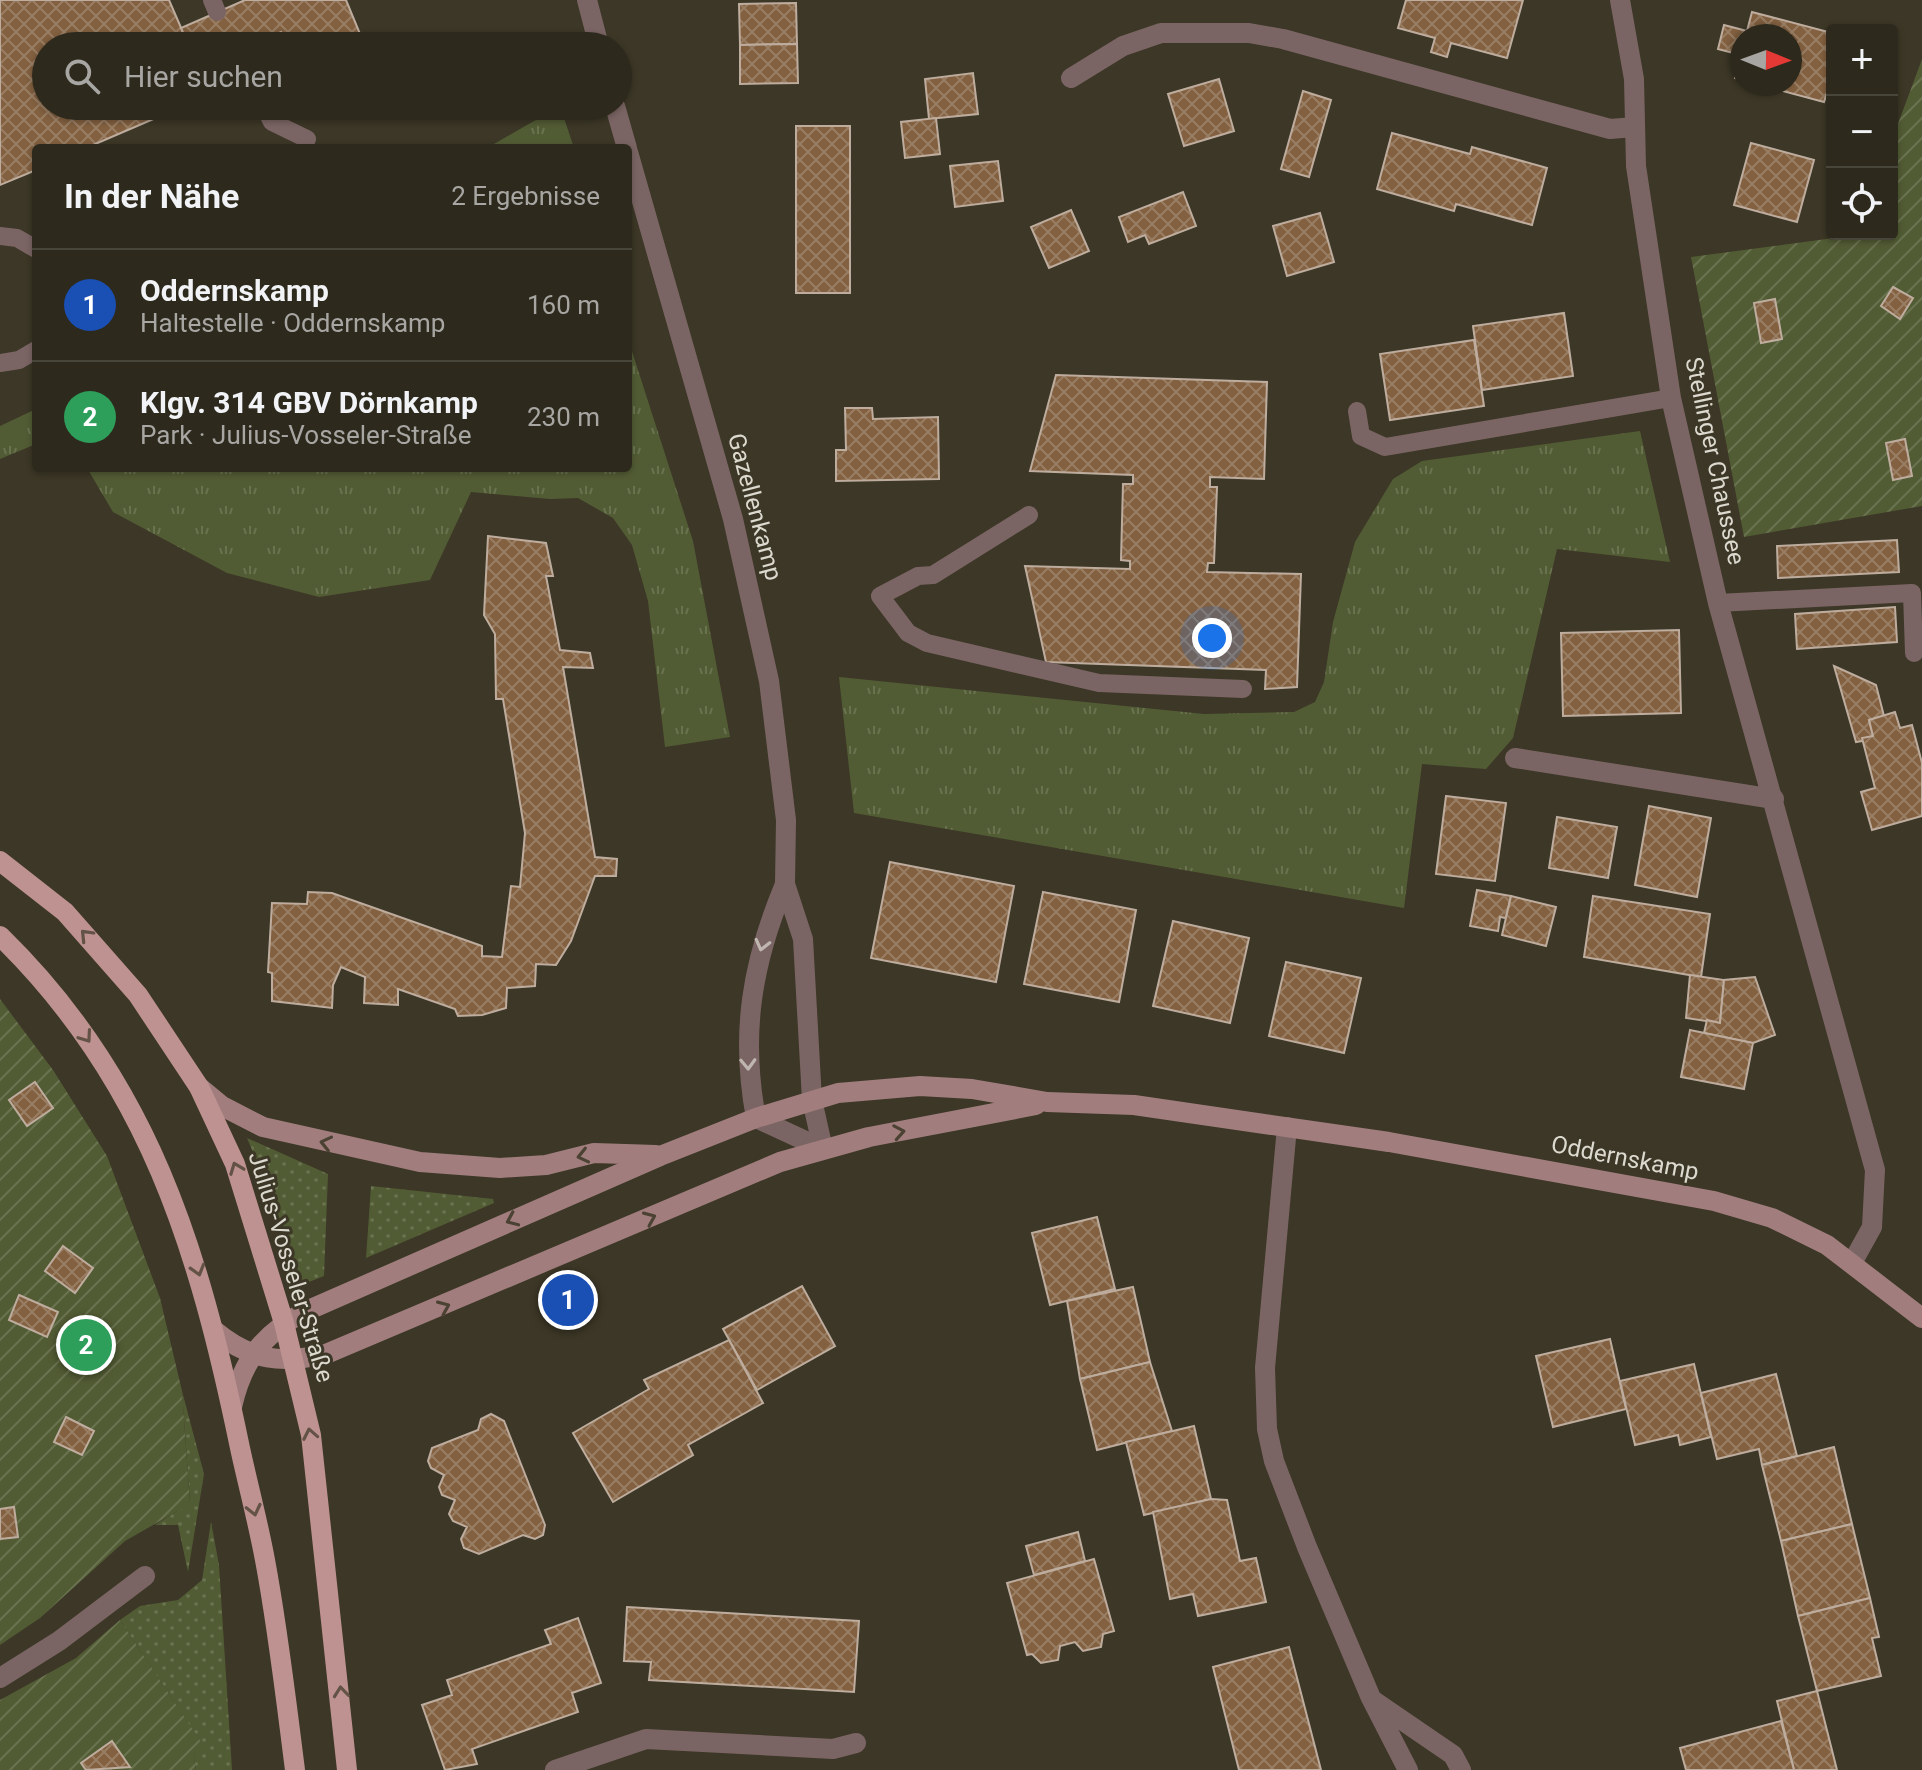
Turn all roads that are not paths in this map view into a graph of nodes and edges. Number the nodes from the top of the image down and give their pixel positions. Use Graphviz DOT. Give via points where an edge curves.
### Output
graph roads {
  1 [pos="587,0"];
  2 [pos="1620,0"];
  3 [pos="595,32"];
  4 [pos="1071,78"];
  5 [pos="271,120"];
  6 [pos="619,120"];
  7 [pos="1635,127"];
  8 [pos="307,139"];
  9 [pos="625,144"];
  10 [pos="632,168"];
  11 [pos="0,236"];
  12 [pos="32,247"];
  13 [pos="32,352"];
  14 [pos="0,363"];
  15 [pos="1671,398"];
  16 [pos="1357,411"];
  17 [pos="1029,515"];
  18 [pos="1718,603"];
  19 [pos="1914,653"];
  20 [pos="1243,689"];
  21 [pos="1515,758"];
  22 [pos="1774,799"];
  23 [pos="0,861"];
  24 [pos="785,884"];
  25 [pos="0,936"];
  26 [pos="199,1087"];
  27 [pos="812,1100"];
  28 [pos="1047,1102"];
  29 [pos="756,1118"];
  30 [pos="1287,1127"];
  31 [pos="823,1149"];
  32 [pos="660,1156"];
  33 [pos="1852,1263"];
  34 [pos="1922,1318"];
  35 [pos="284,1323"];
  36 [pos="215,1331"];
  37 [pos="251,1355"];
  38 [pos="294,1361"];
  39 [pos="232,1407"];
  40 [pos="145,1576"];
  41 [pos="0,1678"];
  42 [pos="1371,1698"];
  43 [pos="856,1743"];
  44 [pos="295,1770"];
  45 [pos="347,1770"];
  46 [pos="555,1770"];
  47 [pos="1408,1770"];
  48 [pos="1461,1770"];
  1 -- 3 [label="street"];
  2 -- 7 [label="street, Stellinger Chaussee" via="1634,79"];
  4 -- 7 [label="street" via="1143,38 1236,32 1283,39 1610,129"];
  5 -- 8 [label="lane"];
  6 -- 9 [label="street, Gazellenkamp"];
  7 -- 15 [label="street, Stellinger Chaussee" via="1636,166"];
  10 -- 24 [label="street, Gazellenkamp" via="751,593 780,759"];
  11 -- 12 [label="lane"];
  13 -- 14 [label="lane"];
  15 -- 16 [label="lane" via="1385,447 1361,436"];
  15 -- 18 [label="street, Stellinger Chaussee"];
  17 -- 20 [label="lane" via="933,575 918,576 880,596 908,633 927,643 1099,683"];
  18 -- 19 [label="lane" via="1912,593"];
  18 -- 22 [label="street, Stellinger Chaussee"];
  21 -- 22 [label="street"];
  22 -- 33 [label="street, Stellinger Chaussee" via="1875,1170 1872,1227"];
  26 -- 23 [label="main road, Julius-Vosseler-Straße, one-way" via="106,955 65,912"];
  24 -- 27 [label="street, Gazellenkamp" via="803,939"];
  24 -- 29 [label="street, Gazellenkamp, one-way" via="763,938 750,1010 749,1080"];
  25 -- 36 [label="main road, one-way" via="67,1011 139,1123 180,1216"];
  32 -- 26 [label="main road, one-way" via="594,1153 546,1165 500,1168 420,1162 263,1127"];
  35 -- 26 [label="main road, Julius-Vosseler-Straße, one-way" via="240,1177"];
  27 -- 28 [label="main road, Oddernskamp" via="920,1086"];
  27 -- 29 [label="main road, Oddernskamp"];
  27 -- 31 [label="street, Gazellenkamp"];
  28 -- 30 [label="main road, Oddernskamp" via="1134,1105"];
  31 -- 28 [label="main road, Oddernskamp, one-way"];
  29 -- 31 [label="street"];
  29 -- 32 [label="main road, Oddernskamp"];
  30 -- 33 [label="main road, Oddernskamp" via="1714,1201 1791,1225"];
  30 -- 42 [label="street" via="1265,1368 1267,1429 1301,1533"];
  38 -- 31 [label="main road, Oddernskamp, one-way" via="353,1345 725,1185"];
  32 -- 35 [label="main road, Oddernskamp, one-way"];
  33 -- 34 [label="main road, Oddernskamp"];
  35 -- 37 [label="main road, Oddernskamp"];
  35 -- 38 [label="main road, Julius-Vosseler-Straße"];
  36 -- 37 [label="main road, Oddernskamp"];
  36 -- 39 [label="main road"];
  37 -- 38 [label="main road, Oddernskamp"];
  37 -- 39 [label="main road, Oddernskamp"];
  45 -- 38 [label="main road, Julius-Vosseler-Straße, one-way" via="317,1469"];
  39 -- 44 [label="main road, one-way" via="265,1560"];
  40 -- 41 [label="street"];
  42 -- 47 [label="street"];
  42 -- 48 [label="street" via="1453,1755"];
  43 -- 46 [label="street" via="833,1749 646,1739"];
}
